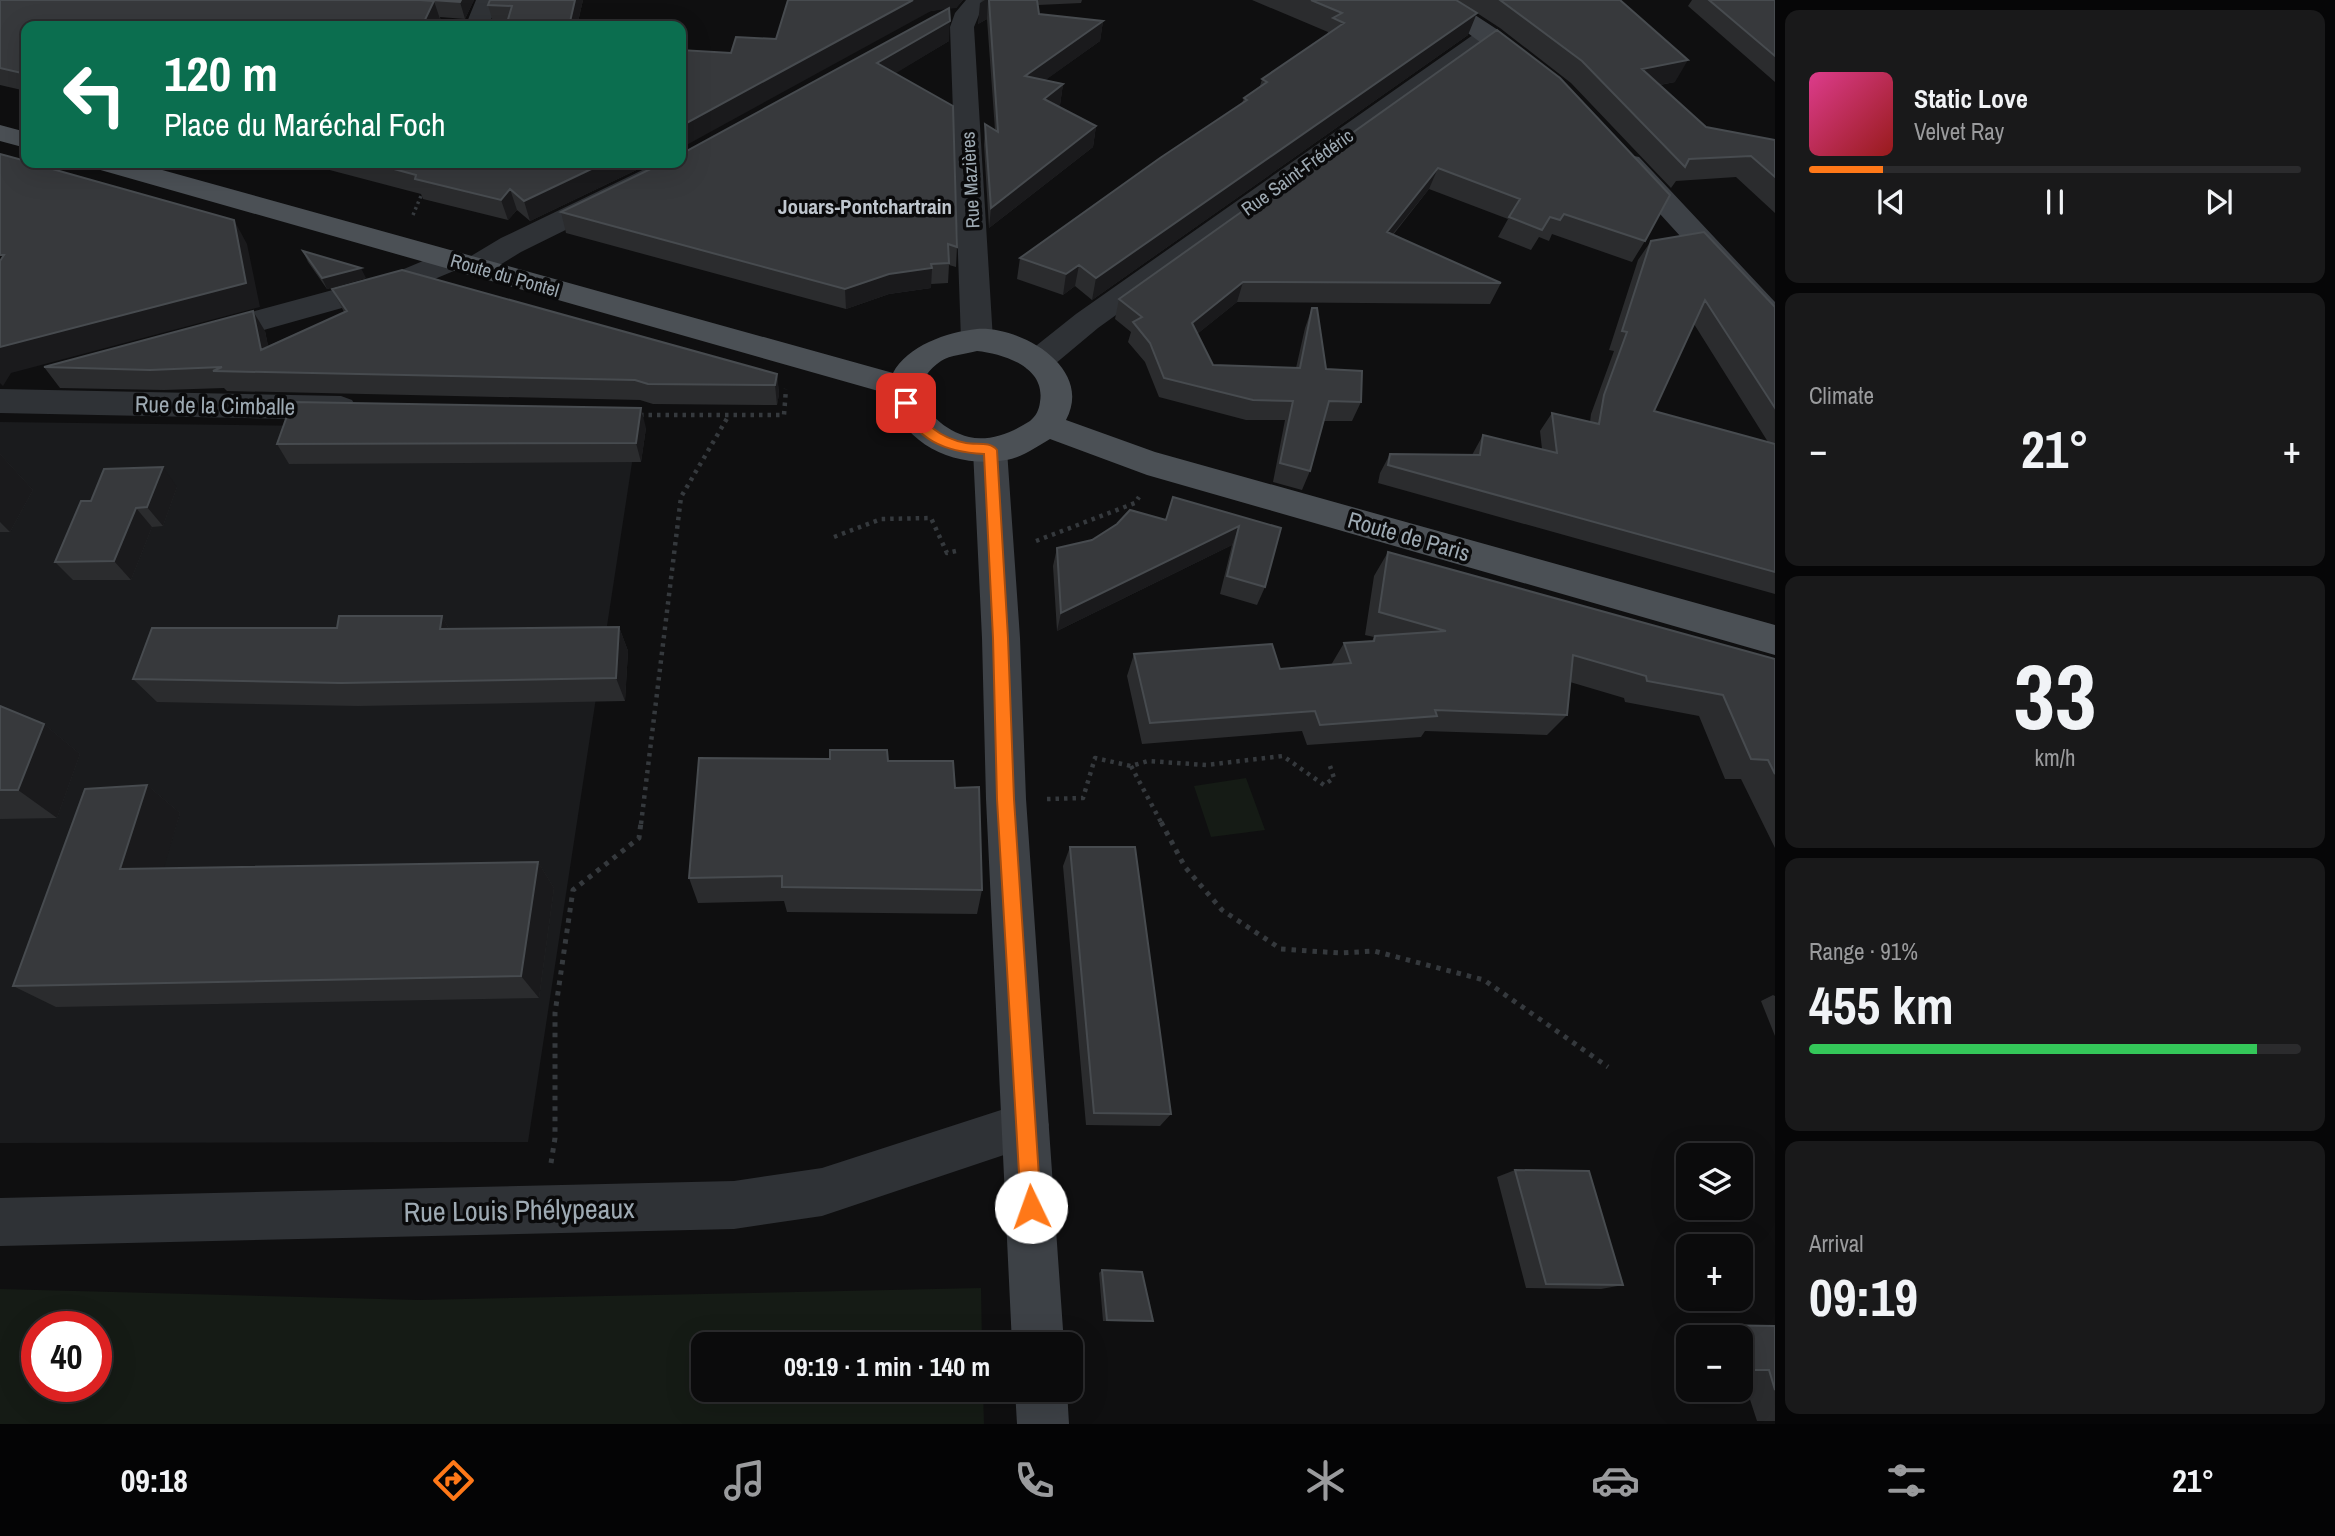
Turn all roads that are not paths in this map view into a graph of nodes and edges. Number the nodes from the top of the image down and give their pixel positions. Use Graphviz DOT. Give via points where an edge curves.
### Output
graph roads {
  1 [pos="1435,0"];
  2 [pos="961,12"];
  3 [pos="1489,35"];
  4 [pos="1550,83"];
  5 [pos="0,133"];
  6 [pos="21,139"];
  7 [pos="1615,148"];
  8 [pos="704,149"];
  9 [pos="686,159"];
  10 [pos="125,168"];
  11 [pos="668,168"];
  12 [pos="464,263"];
  13 [pos="1775,321"];
  14 [pos="976,340"];
  15 [pos="180,342"];
  16 [pos="1038,360"];
  17 [pos="62,374"];
  18 [pos="904,387"];
  19 [pos="7,401"];
  20 [pos="376,409"];
  21 [pos="1046,425"];
  22 [pos="990,450"];
  23 [pos="1775,640"];
  24 [pos="1026,1125"];
  25 [pos="0,1222"];
  26 [pos="1037,1332"];
  27 [pos="1042,1402"];
  28 [pos="1043,1424"];
  1 -- 3 [label="street"];
  2 -- 14 [label="street, Rue Mazières"];
  3 -- 4 [label="street"];
  3 -- 16 [label="street, Rue Saint-Frédéric"];
  5 -- 6 [label="main road"];
  7 -- 13 [label="street"];
  8 -- 9 [label="street"];
  10 -- 12 [label="main road, Route du Pontel"];
  11 -- 12 [label="street" via="511,245"];
  12 -- 15 [label="street"];
  12 -- 18 [label="main road, Route du Pontel"];
  14 -- 16 [label="main road" via="999,342"];
  14 -- 18 [label="main road" via="936,349 909,372"];
  16 -- 21 [label="main road" via="1051,375 1057,392 1055,410"];
  17 -- 19 [label="street" via="23,384"];
  18 -- 22 [label="main road" via="913,419 927,432 946,442"];
  19 -- 20 [label="street, Rue de la Cimballe"];
  21 -- 22 [label="main road" via="1031,438"];
  21 -- 23 [label="main road, Route de Paris" via="1147,463"];
  22 -- 24 [label="street"];
  24 -- 25 [label="street, Rue Louis Phélypeaux" via="822,1192 734,1205"];
  24 -- 26 [label="street"];
  27 -- 28 [label="street"];
}
